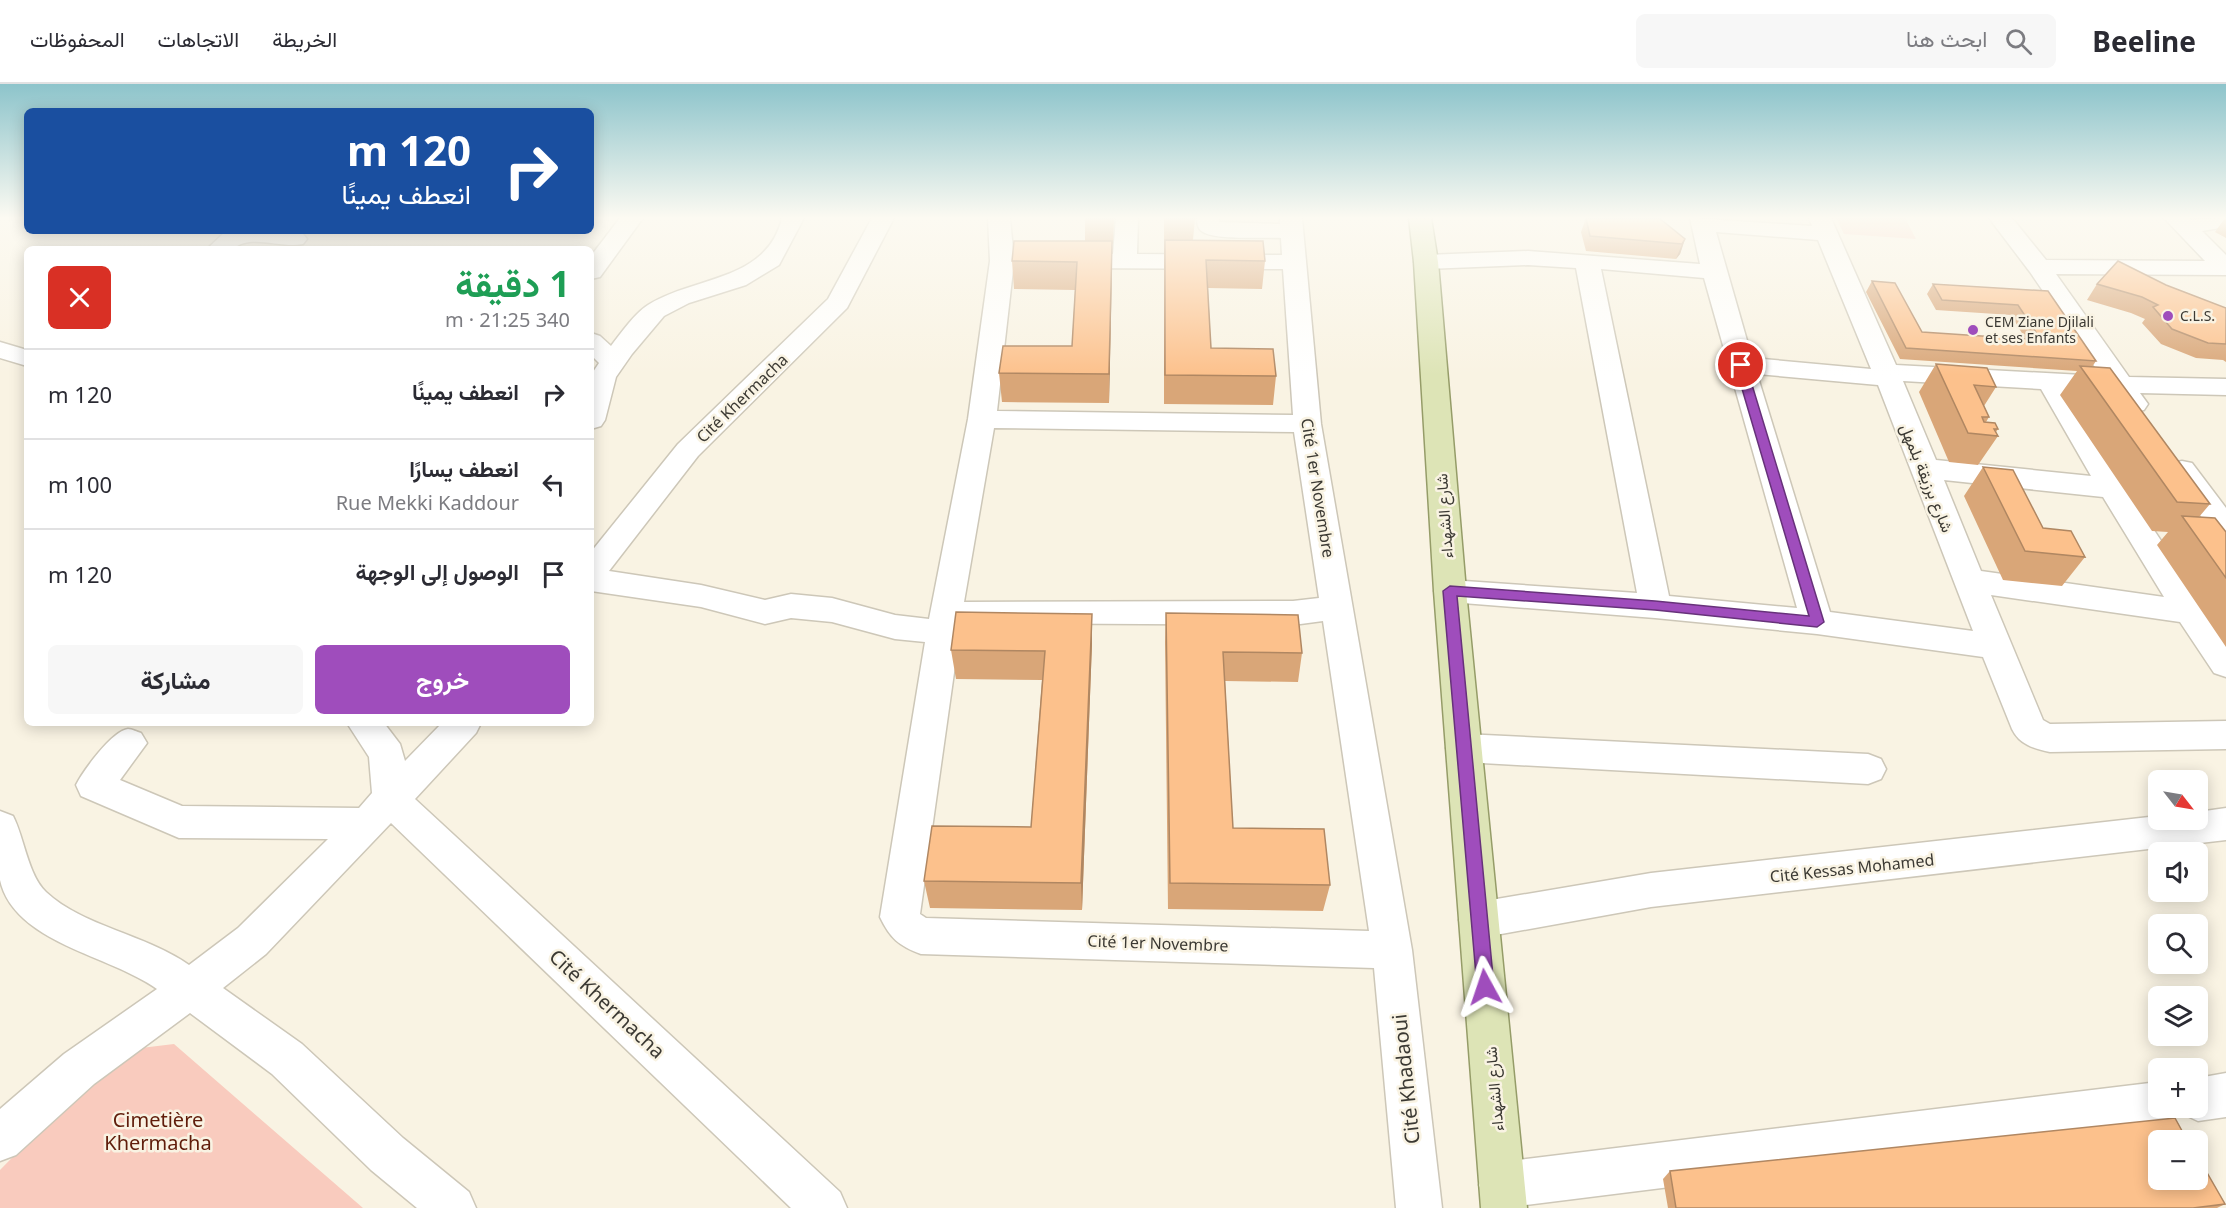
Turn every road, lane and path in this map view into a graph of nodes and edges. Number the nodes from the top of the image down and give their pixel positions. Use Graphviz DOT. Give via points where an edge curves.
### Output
graph roads {
  1 [pos="753,270"];
  2 [pos="855,270"];
  3 [pos="1021,270"];
  4 [pos="1296,270"];
  5 [pos="1427,270"];
  6 [pos="1589,270"];
  7 [pos="1696,270"];
  8 [pos="1842,270"];
  9 [pos="2041,270"];
  10 [pos="1714,272"];
  11 [pos="594,344"];
  12 [pos="0,350"];
  13 [pos="24,357"];
  14 [pos="613,362"];
  15 [pos="1741,365"];
  16 [pos="1886,375"];
  17 [pos="2052,382"];
  18 [pos="2120,385"];
  19 [pos="2226,387"];
  20 [pos="594,409"];
  21 [pos="982,419"];
  22 [pos="2148,423"];
  23 [pos="1307,424"];
  24 [pos="2169,452"];
  25 [pos="1923,468"];
  26 [pos="2112,488"];
  27 [pos="2226,529"];
  28 [pos="594,569"];
  29 [pos="594,580"];
  30 [pos="1968,580"];
  31 [pos="1450,591"];
  32 [pos="1655,606"];
  33 [pos="1337,607"];
  34 [pos="2189,612"];
  35 [pos="1817,622"];
  36 [pos="945,623"];
  37 [pos="1994,646"];
  38 [pos="2226,664"];
  39 [pos="365,726"];
  40 [pos="445,726"];
  41 [pos="461,726"];
  42 [pos="2226,735"];
  43 [pos="129,743"];
  44 [pos="1464,748"];
  45 [pos="1868,770"];
  46 [pos="379,812"];
  47 [pos="2226,825"];
  48 [pos="0,827"];
  49 [pos="1479,920"];
  50 [pos="1392,950"];
  51 [pos="190,989"];
  52 [pos="2226,1095"];
  53 [pos="2208,1098"];
  54 [pos="19,1105"];
  55 [pos="2148,1105"];
  56 [pos="0,1139"];
  57 [pos="1503,1197"];
  58 [pos="453,1208"];
  59 [pos="824,1208"];
  60 [pos="1419,1208"];
  1 -- 14 [label="street" via="655,311"];
  2 -- 28 [label="street, Cité Khermacha" via="838,303 687,450"];
  3 -- 21 [label="street, Cité 1er Novembre"];
  4 -- 23 [label="street, Cité 1er Novembre"];
  5 -- 31 [label="main road, شارع الشهداء"];
  6 -- 32 [label="street"];
  7 -- 10 [label="street"];
  8 -- 16 [label="street, شارع برزيقة بلمهل"];
  9 -- 18 [label="street"];
  10 -- 15 [label="street"];
  11 -- 14 [label="street"];
  12 -- 13 [label="street"];
  14 -- 20 [label="street" via="603,377"];
  15 -- 16 [label="street"];
  15 -- 35 [label="street"];
  16 -- 17 [label="street"];
  16 -- 25 [label="street, شارع برزيقة بلمهل"];
  17 -- 18 [label="street"];
  17 -- 26 [label="street"];
  18 -- 19 [label="street"];
  18 -- 22 [label="street"];
  21 -- 23 [label="street"];
  21 -- 36 [label="street, Cité 1er Novembre"];
  23 -- 33 [label="street, Cité 1er Novembre"];
  24 -- 27 [label="street"];
  25 -- 26 [label="street"];
  25 -- 30 [label="street, شارع برزيقة بلمهل"];
  26 -- 34 [label="street"];
  29 -- 36 [label="street" via="702,596 765,612 791,606 832,610 895,627"];
  30 -- 34 [label="street"];
  30 -- 37 [label="street, شارع برزيقة بلمهل"];
  31 -- 32 [label="street"];
  31 -- 44 [label="main road, شارع الشهداء"];
  32 -- 35 [label="street"];
  33 -- 36 [label="street" via="1293,613"];
  33 -- 50 [label="street, Cité 1er Novembre"];
  34 -- 38 [label="street"];
  35 -- 37 [label="street"];
  36 -- 50 [label="street, Cité 1er Novembre" via="900,917 907,928 921,936"];
  37 -- 42 [label="street, شارع برزيقة بلمهل" via="2029,729 2038,735"];
  39 -- 46 [label="street" via="387,754"];
  40 -- 46 [label="street"];
  41 -- 46 [label="street"];
  43 -- 46 [label="street" via="94,785 179,822"];
  44 -- 45 [label="street"];
  44 -- 49 [label="main road, شارع الشهداء"];
  46 -- 51 [label="street" via="252,940"];
  46 -- 59 [label="street, Cité Khermacha"];
  47 -- 49 [label="street, Cité Kessas Mohamed" via="1651,890"];
  48 -- 51 [label="street" via="6,854 31,903 63,925 155,964"];
  49 -- 57 [label="main road, شارع الشهداء"];
  50 -- 60 [label="street, Cité Khadaoui"];
  51 -- 54 [label="street" via="79,1069"];
  51 -- 58 [label="street" via="287,1059 387,1154"];
  52 -- 53 [label="street"];
  54 -- 56 [label="street"];
  55 -- 57 [label="street"];
}
